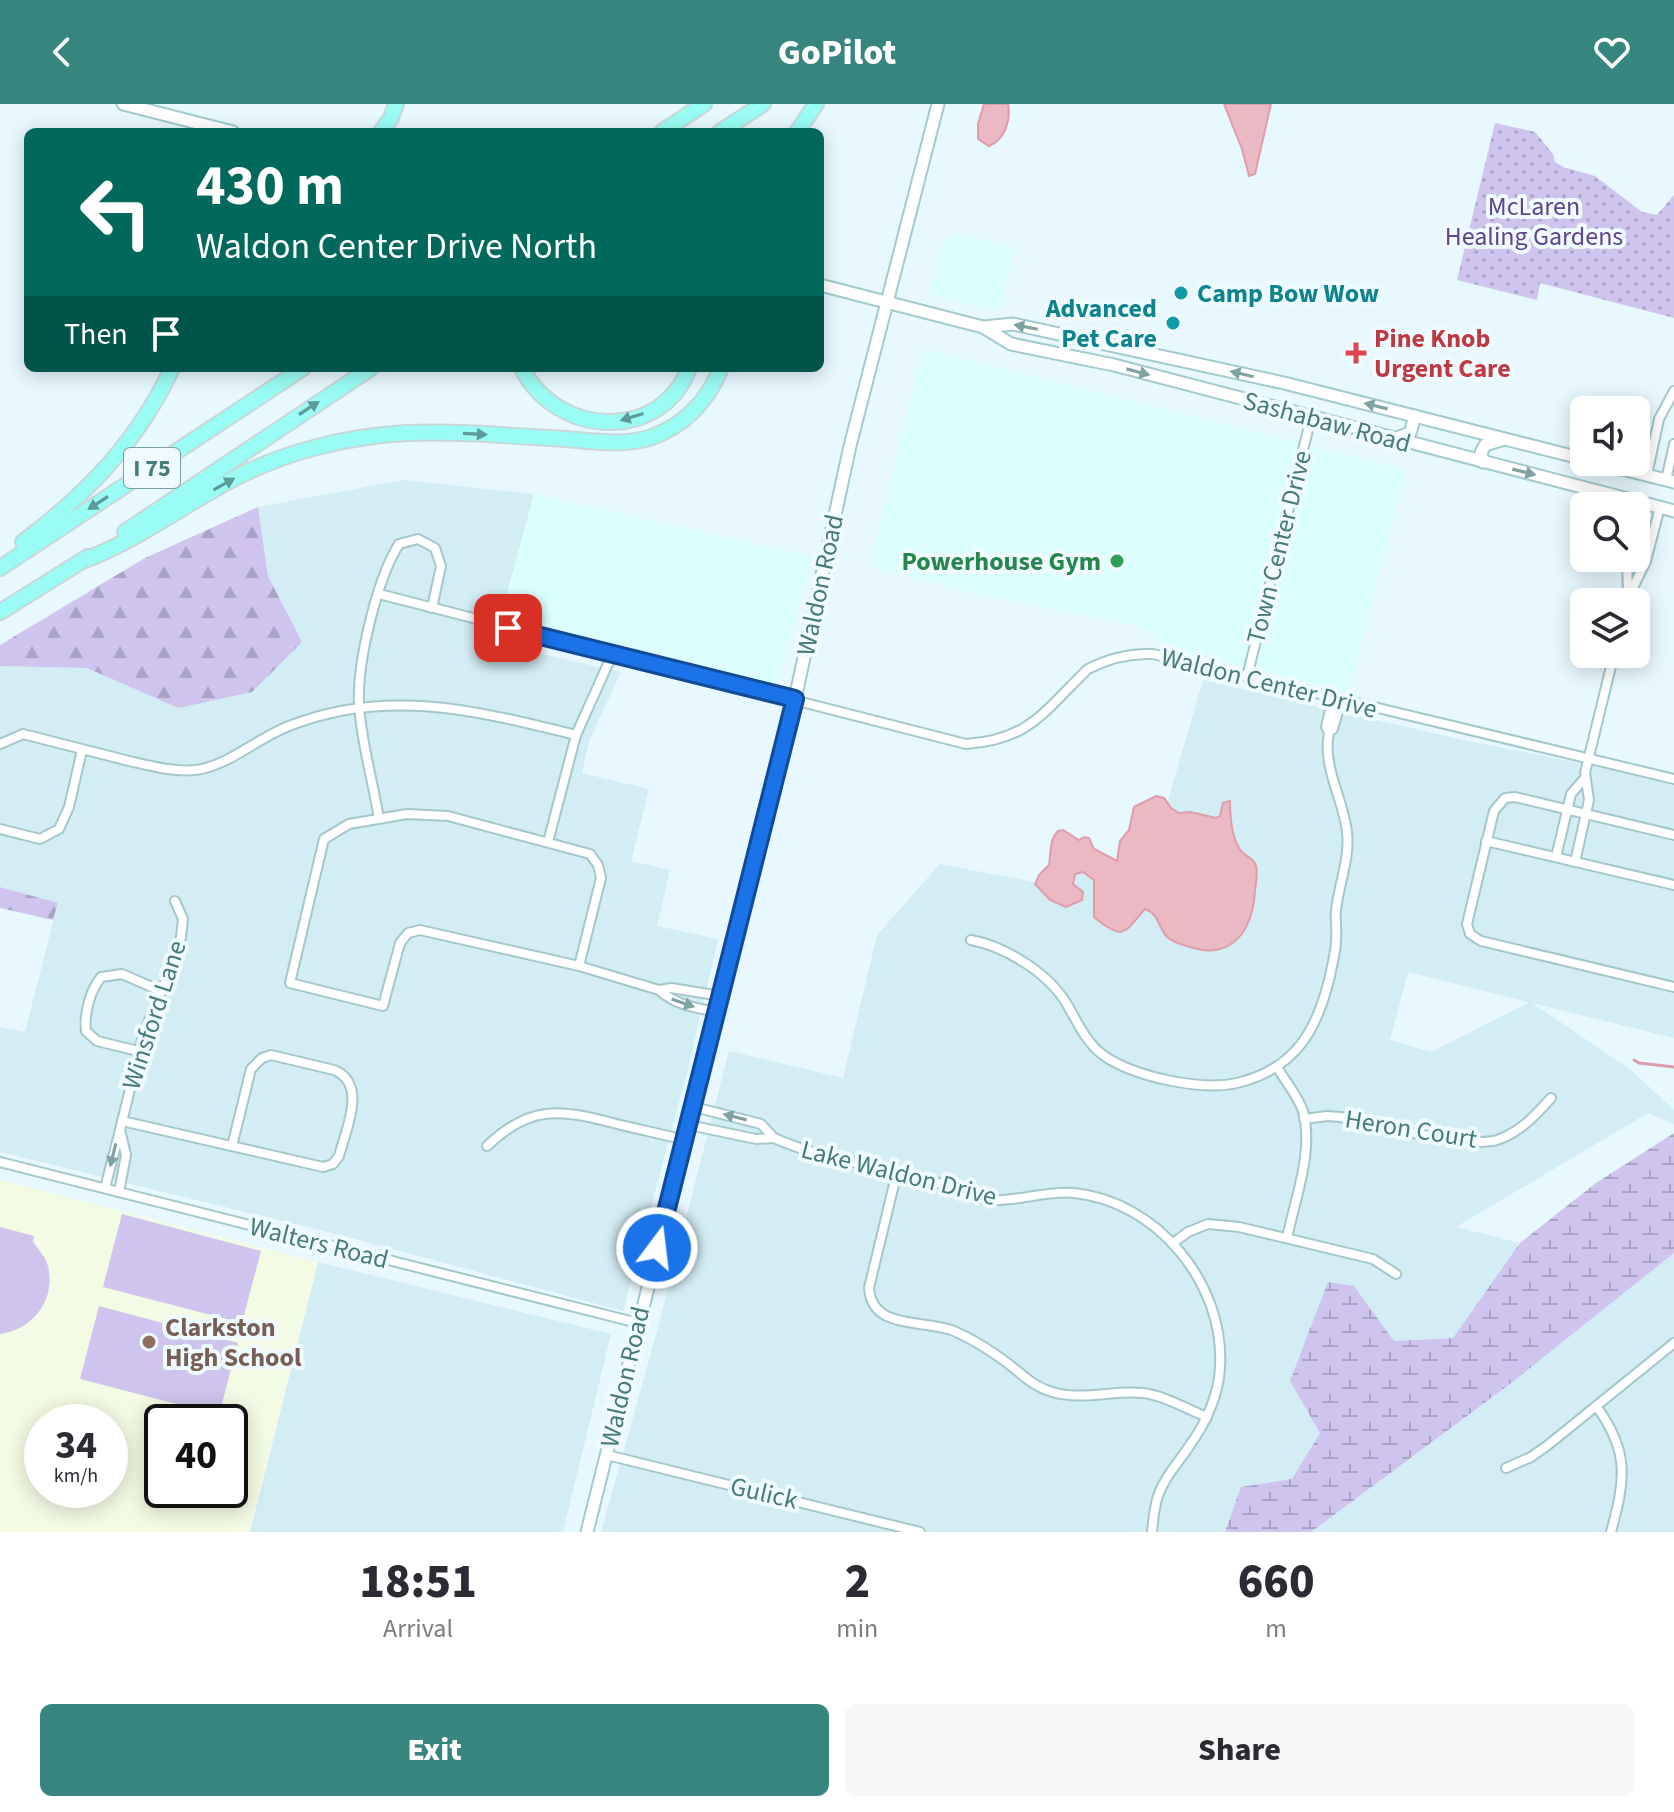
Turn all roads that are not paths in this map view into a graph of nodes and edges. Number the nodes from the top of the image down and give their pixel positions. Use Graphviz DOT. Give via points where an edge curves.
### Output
graph roads {
  1 [pos="123,104"];
  2 [pos="396,104"];
  3 [pos="704,104"];
  4 [pos="763,104"];
  5 [pos="816,104"];
  6 [pos="938,104"];
  7 [pos="217,128"];
  8 [pos="384,128"];
  9 [pos="668,128"];
  10 [pos="726,128"];
  11 [pos="800,128"];
  12 [pos="824,286"];
  13 [pos="887,303"];
  14 [pos="983,327"];
  15 [pos="1056,333"];
  16 [pos="1052,352"];
  17 [pos="1200,364"];
  18 [pos="170,372"];
  19 [pos="297,372"];
  20 [pos="365,372"];
  21 [pos="524,372"];
  22 [pos="687,372"];
  23 [pos="719,372"];
  24 [pos="1191,386"];
  25 [pos="1674,391"];
  26 [pos="1415,416"];
  27 [pos="1311,418"];
  28 [pos="1394,439"];
  29 [pos="1506,440"];
  30 [pos="1674,444"];
  31 [pos="1570,456"];
  32 [pos="1650,461"];
  33 [pos="1483,462"];
  34 [pos="1650,476"];
  35 [pos="1670,481"];
  36 [pos="1601,492"];
  37 [pos="1650,504"];
  38 [pos="1660,507"];
  39 [pos="1674,511"];
  40 [pos="0,559"];
  41 [pos="82,561"];
  42 [pos="0,568"];
  43 [pos="1632,588"];
  44 [pos="379,594"];
  45 [pos="432,608"];
  46 [pos="0,612"];
  47 [pos="612,655"];
  48 [pos="1611,668"];
  49 [pos="1247,677"];
  50 [pos="795,699"];
  51 [pos="1337,700"];
  52 [pos="359,706"];
  53 [pos="576,735"];
  54 [pos="0,744"];
  55 [pos="82,750"];
  56 [pos="1588,760"];
  57 [pos="1584,779"];
  58 [pos="1674,779"];
  59 [pos="1568,810"];
  60 [pos="1586,814"];
  61 [pos="379,819"];
  62 [pos="0,829"];
  63 [pos="1674,835"];
  64 [pos="1486,841"];
  65 [pos="548,842"];
  66 [pos="1556,857"];
  67 [pos="1575,862"];
  68 [pos="1674,885"];
  69 [pos="175,901"];
  70 [pos="971,940"];
  71 [pos="579,966"];
  72 [pos="1674,987"];
  73 [pos="659,990"];
  74 [pos="161,991"];
  75 [pos="721,996"];
  76 [pos="717,1012"];
  77 [pos="138,1051"];
  78 [pos="1277,1067"];
  79 [pos="1551,1098"];
  80 [pos="694,1107"];
  81 [pos="1304,1119"];
  82 [pos="121,1125"];
  83 [pos="689,1125"];
  84 [pos="774,1138"];
  85 [pos="685,1140"];
  86 [pos="232,1146"];
  87 [pos="487,1146"];
  88 [pos="0,1162"];
  89 [pos="897,1172"];
  90 [pos="105,1188"];
  91 [pos="119,1192"];
  92 [pos="1287,1238"];
  93 [pos="1173,1243"];
  94 [pos="1396,1274"];
  95 [pos="638,1323"];
  96 [pos="1674,1343"];
  97 [pos="1597,1407"];
  98 [pos="1207,1417"];
  99 [pos="607,1455"];
  100 [pos="1506,1468"];
  101 [pos="587,1532"];
  102 [pos="920,1532"];
  103 [pos="1152,1532"];
  104 [pos="1611,1532"];
  1 -- 7 [label="main road"];
  2 -- 8 [label="highway"];
  3 -- 9 [label="highway"];
  4 -- 10 [label="highway"];
  5 -- 11 [label="highway"];
  6 -- 13 [label="main road, Waldon Road"];
  12 -- 13 [label="main road, Sashabaw Road"];
  13 -- 14 [label="main road, Sashabaw Road"];
  13 -- 50 [label="main road, Waldon Road"];
  15 -- 14 [label="main road, Sashabaw Road, one-way" via="1013,324"];
  14 -- 16 [label="main road, Sashabaw Road" via="1011,344"];
  15 -- 16 [label="main road"];
  15 -- 17 [label="main road, Sashabaw Road"];
  16 -- 24 [label="main road, Sashabaw Road, one-way"];
  17 -- 24 [label="main road" via="1187,376"];
  26 -- 17 [label="main road, Sashabaw Road, one-way"];
  18 -- 40 [label="highway" via="110,466"];
  19 -- 42 [label="highway, I 75, one-way"];
  41 -- 20 [label="highway, I 75, one-way"];
  22 -- 21 [label="highway, one-way" via="656,407 602,423 551,405"];
  41 -- 23 [label="highway, one-way" via="238,476 335,443 406,433 613,442 653,437 699,406"];
  24 -- 27 [label="main road, Sashabaw Road"];
  25 -- 32 [label="street" via="1659,419"];
  26 -- 28 [label="main road" via="1410,433"];
  26 -- 29 [label="main road, Sashabaw Road"];
  27 -- 28 [label="main road, Sashabaw Road"];
  27 -- 49 [label="street, Town Center Drive"];
  28 -- 33 [label="main road, Sashabaw Road"];
  29 -- 31 [label="main road, Sashabaw Road"];
  29 -- 33 [label="main road" via="1485,445"];
  30 -- 35 [label="street"];
  33 -- 36 [label="main road, Sashabaw Road, one-way"];
  34 -- 35 [label="main road"];
  37 -- 38 [label="main road, Sashabaw Road"];
  38 -- 39 [label="main road, Sashabaw Road"];
  38 -- 43 [label="street" via="1646,561"];
  41 -- 46 [label="highway, I 75"];
  44 -- 45 [label="street, Waldon Center Drive"];
  44 -- 45 [label="street" via="399,544 418,539 435,548 441,566"];
  44 -- 52 [label="street" via="360,671"];
  45 -- 47 [label="street, Waldon Center Drive"];
  47 -- 50 [label="street, Waldon Center Drive"];
  47 -- 53 [label="street"];
  48 -- 56 [label="street"];
  49 -- 50 [label="street, Waldon Center Drive" via="1153,654 1114,658 1088,669 1025,729 966,744"];
  49 -- 51 [label="street, Waldon Center Drive"];
  50 -- 75 [label="main road, Waldon Road"];
  51 -- 56 [label="street, Waldon Center Drive"];
  51 -- 78 [label="street" via="1326,744 1348,845 1336,941 1317,1020"];
  52 -- 53 [label="street" via="436,705"];
  52 -- 55 [label="street" via="288,726 198,770 170,770"];
  52 -- 61 [label="street"];
  53 -- 65 [label="street"];
  54 -- 55 [label="street" via="23,734"];
  55 -- 62 [label="street" via="59,829 40,839"];
  56 -- 57 [label="street"];
  56 -- 58 [label="street, Waldon Center Drive"];
  57 -- 59 [label="street" via="1572,792"];
  57 -- 60 [label="street" via="1590,795"];
  59 -- 60 [label="street"];
  59 -- 64 [label="street" via="1505,798 1496,807"];
  59 -- 66 [label="street"];
  60 -- 63 [label="street"];
  60 -- 67 [label="street"];
  61 -- 65 [label="street" via="448,816"];
  61 -- 71 [label="street" via="349,824 324,839 290,983 383,1006 400,943 408,933 420,930"];
  64 -- 66 [label="street"];
  64 -- 72 [label="street" via="1467,920 1473,937"];
  65 -- 71 [label="street" via="590,854 598,865 601,878"];
  66 -- 67 [label="street"];
  67 -- 68 [label="street"];
  69 -- 74 [label="street, Winsford Lane" via="183,919 181,937"];
  70 -- 78 [label="street" via="1032,967 1052,983 1087,1039 1120,1066 1224,1086"];
  71 -- 73 [label="street"];
  73 -- 75 [label="street"];
  73 -- 76 [label="street, one-way" via="667,998"];
  74 -- 77 [label="street, Winsford Lane"];
  74 -- 77 [label="street" via="122,974 101,977 94,986 86,1031 97,1041"];
  75 -- 76 [label="main road, Waldon Road"];
  76 -- 80 [label="main road, Waldon Road"];
  77 -- 82 [label="street, Winsford Lane"];
  78 -- 81 [label="street"];
  79 -- 81 [label="street, Heron Court" via="1513,1133 1484,1142 1341,1117"];
  80 -- 83 [label="main road, Waldon Road"];
  84 -- 80 [label="street, Lake Waldon Drive, one-way" via="761,1124"];
  81 -- 92 [label="street" via="1304,1158"];
  82 -- 86 [label="street"];
  82 -- 90 [label="street, Winsford Lane, one-way"];
  82 -- 91 [label="street, Winsford Lane" via="126,1155"];
  83 -- 84 [label="street, Lake Waldon Drive"];
  83 -- 85 [label="main road, Waldon Road"];
  84 -- 89 [label="street, Lake Waldon Drive" via="800,1150"];
  85 -- 87 [label="street" via="582,1114 547,1112 514,1123"];
  85 -- 95 [label="main road, Waldon Road"];
  86 -- 86 [label="street" via="323,1167 333,1164 354,1094 351,1082 334,1070 271,1055 262,1058 251,1069"];
  88 -- 90 [label="street, Walters Road"];
  89 -- 93 [label="street, Lake Waldon Drive" via="989,1200 1063,1193 1096,1197 1146,1218"];
  89 -- 98 [label="street" via="869,1288 880,1313 953,1331 1050,1392 1154,1395"];
  90 -- 91 [label="street, Walters Road"];
  91 -- 95 [label="street, Walters Road"];
  92 -- 93 [label="street" via="1208,1224"];
  92 -- 94 [label="street" via="1373,1259"];
  93 -- 98 [label="street, Lake Waldon Drive" via="1204,1291 1215,1322 1220,1366"];
  95 -- 99 [label="main road, Waldon Road"];
  96 -- 97 [label="street"];
  97 -- 100 [label="street" via="1531,1457"];
  97 -- 104 [label="street" via="1623,1462 1623,1486"];
  98 -- 103 [label="street, Lake Waldon Drive" via="1158,1495"];
  99 -- 101 [label="main road, Waldon Road"];
  99 -- 102 [label="street, Gulick"];
}
